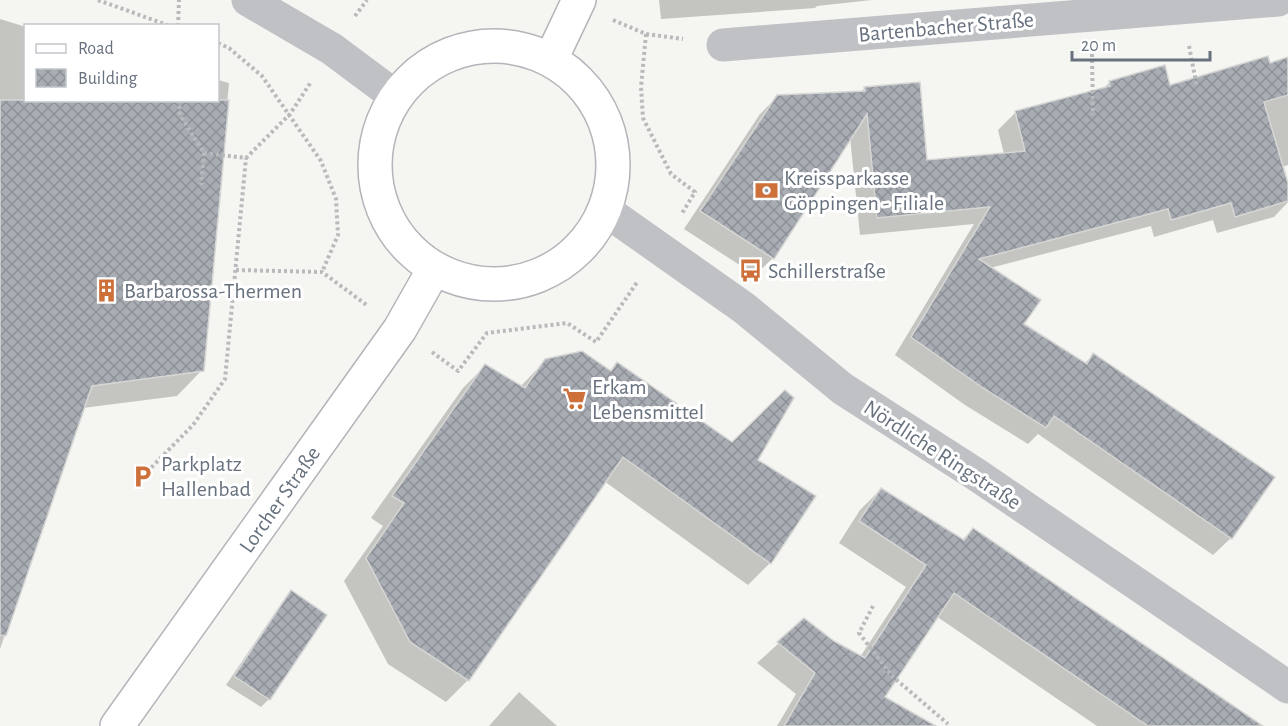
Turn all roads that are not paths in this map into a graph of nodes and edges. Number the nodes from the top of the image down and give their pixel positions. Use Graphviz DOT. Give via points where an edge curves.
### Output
graph roads {
  1 [pos="248,0"];
  2 [pos="579,0"];
  3 [pos="1278,0"];
  4 [pos="723,45"];
  5 [pos="551,59"];
  6 [pos="395,96"];
  7 [pos="605,210"];
  8 [pos="434,269"];
  9 [pos="1288,687"];
  10 [pos="117,726"];
  1 -- 6 [label="street" via="332,49"];
  2 -- 5 [label="main road"];
  3 -- 4 [label="street, Bartenbacher Straße"];
  5 -- 6 [label="main road" via="518,47 483,45 449,53 419,71"];
  5 -- 7 [label="main road" via="579,80 600,108 611,141 614,176"];
  6 -- 8 [label="main road" via="378,132 373,171 382,210 403,244"];
  7 -- 8 [label="main road" via="584,245 552,270 513,283 472,283"];
  7 -- 9 [label="street, Nördliche Ringstraße" via="744,308 843,389 977,475"];
  8 -- 10 [label="main road, Lorcher Straße" via="400,329"];
}
